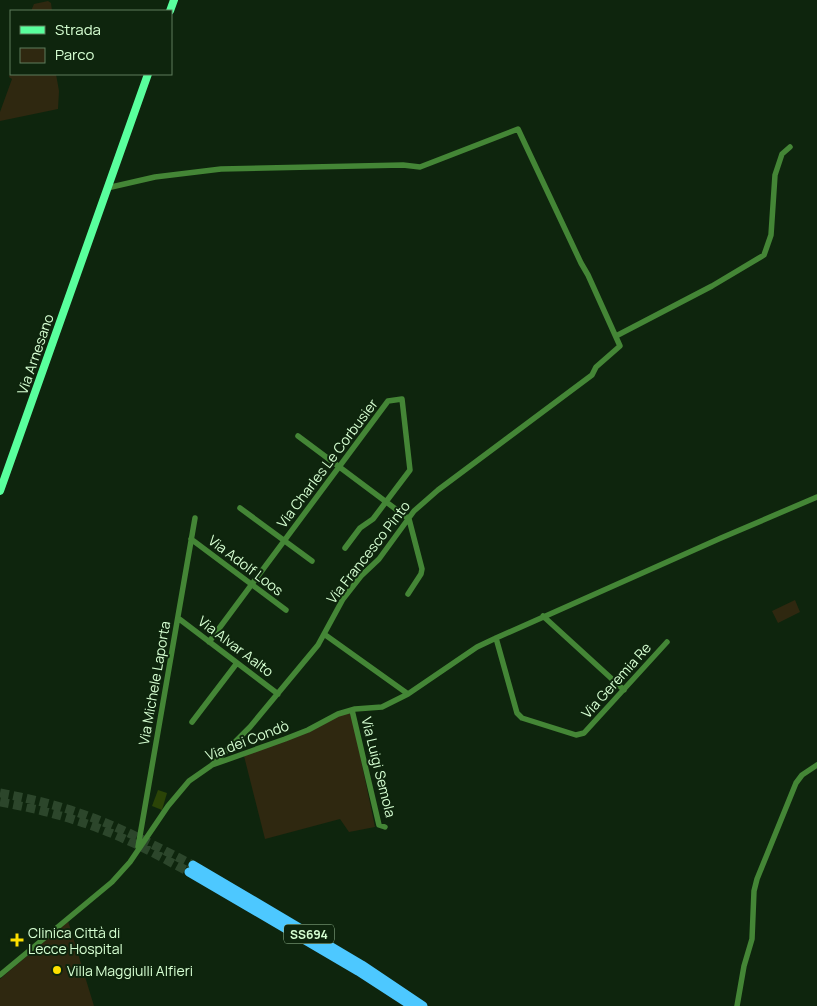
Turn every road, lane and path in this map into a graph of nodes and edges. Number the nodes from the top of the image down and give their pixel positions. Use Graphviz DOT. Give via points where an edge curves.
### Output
graph roads {
  1 [pos="148,75"];
  2 [pos="790,147"];
  3 [pos="106,188"];
  4 [pos="616,336"];
  5 [pos="298,436"];
  6 [pos="339,466"];
  7 [pos="0,491"];
  8 [pos="817,497"];
  9 [pos="386,501"];
  10 [pos="240,508"];
  11 [pos="195,518"];
  12 [pos="409,519"];
  13 [pos="191,539"];
  14 [pos="284,541"];
  15 [pos="345,548"];
  16 [pos="312,561"];
  17 [pos="252,584"];
  18 [pos="408,594"];
  19 [pos="286,610"];
  20 [pos="543,616"];
  21 [pos="178,618"];
  22 [pos="324,634"];
  23 [pos="496,638"];
  24 [pos="209,642"];
  25 [pos="667,642"];
  26 [pos="237,663"];
  27 [pos="624,690"];
  28 [pos="278,694"];
  29 [pos="408,694"];
  30 [pos="352,710"];
  31 [pos="192,722"];
  32 [pos="212,765"];
  33 [pos="817,766"];
  34 [pos="385,827"];
  35 [pos="138,851"];
  36 [pos="0,974"];
  37 [pos="412,1006"];
  38 [pos="423,1006"];
  39 [pos="737,1006"];
  1 -- 3 [label="main road, Via Arnesano"];
  2 -- 4 [label="street" via="782,154 775,175 771,235 764,255"];
  3 -- 4 [label="street" via="155,177 221,169 420,167 518,129"];
  3 -- 7 [label="main road, Via Arnesano"];
  4 -- 12 [label="street, Via Francesco Pinto" via="620,346 596,367 592,375 438,490"];
  5 -- 6 [label="street"];
  6 -- 9 [label="street"];
  6 -- 9 [label="street, Via Charles Le Corbusier" via="388,401 402,399 410,470"];
  6 -- 14 [label="street, Via Charles Le Corbusier"];
  8 -- 20 [label="street, Via dei Condò"];
  9 -- 12 [label="street"];
  9 -- 15 [label="street, Via Charles Le Corbusier"];
  10 -- 14 [label="street"];
  11 -- 13 [label="street, Via Michele Laporta"];
  12 -- 18 [label="street" via="422,569"];
  12 -- 22 [label="street, Via Francesco Pinto" via="343,600"];
  13 -- 17 [label="street, Via Adolf Loos"];
  13 -- 21 [label="street, Via Michele Laporta"];
  14 -- 16 [label="street"];
  14 -- 17 [label="street, Via Charles Le Corbusier"];
  17 -- 19 [label="street, Via Adolf Loos"];
  17 -- 24 [label="street, Via Charles Le Corbusier"];
  20 -- 23 [label="street, Via dei Condò"];
  20 -- 27 [label="street"];
  21 -- 24 [label="street, Via Alvar Aalto"];
  21 -- 35 [label="street, Via Michele Laporta"];
  22 -- 28 [label="street, Via Francesco Pinto"];
  22 -- 29 [label="street"];
  23 -- 27 [label="street, Via Geremia Re" via="517,714 522,718 580,735"];
  23 -- 29 [label="street, Via dei Condò"];
  24 -- 26 [label="street, Via Alvar Aalto"];
  25 -- 27 [label="street, Via Geremia Re"];
  26 -- 28 [label="street, Via Alvar Aalto"];
  26 -- 31 [label="street"];
  28 -- 32 [label="street, Via Francesco Pinto" via="250,728"];
  29 -- 30 [label="street, Via dei Condò" via="382,707"];
  30 -- 32 [label="street, Via dei Condò" via="286,739"];
  30 -- 34 [label="street, Via Luigi Semola" via="379,825"];
  32 -- 35 [label="street, Via dei Condò" via="189,781"];
  33 -- 39 [label="street" via="796,783 757,879 752,939"];
  35 -- 36 [label="street, Via dei Condò" via="101,892"];
  37 -- 38 [label="highway, SS694" via="191,869 376,974"];
}
